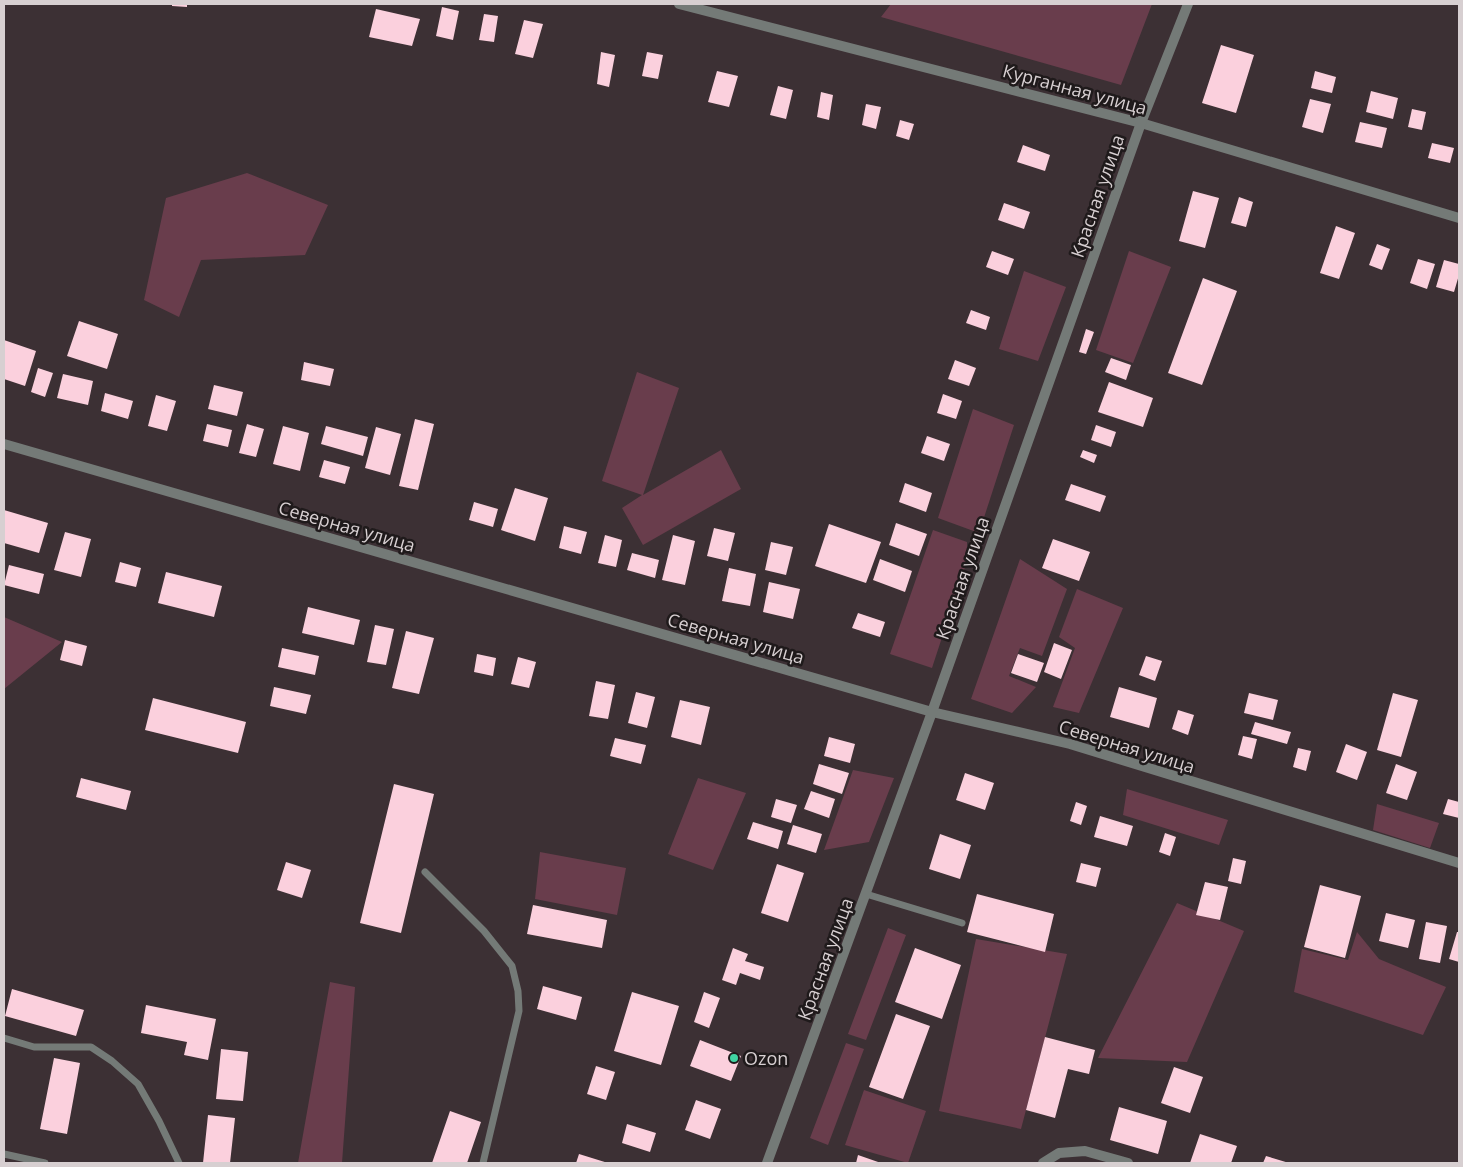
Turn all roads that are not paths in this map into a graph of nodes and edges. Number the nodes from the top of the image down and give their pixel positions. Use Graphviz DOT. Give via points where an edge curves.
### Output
graph roads {
  1 [pos="679,4"];
  2 [pos="1188,4"];
  3 [pos="1141,123"];
  4 [pos="1459,218"];
  5 [pos="4,444"];
  6 [pos="932,712"];
  7 [pos="1459,863"];
  8 [pos="425,872"];
  9 [pos="866,894"];
  10 [pos="962,923"];
  11 [pos="4,1038"];
  12 [pos="4,1154"];
  13 [pos="45,1163"];
  14 [pos="179,1163"];
  15 [pos="483,1163"];
  16 [pos="767,1163"];
  17 [pos="1043,1163"];
  18 [pos="1128,1163"];
  1 -- 3 [label="street, Курганная улица"];
  2 -- 3 [label="street, Красная улица"];
  3 -- 4 [label="street, Курганная улица"];
  3 -- 6 [label="street, Красная улица"];
  5 -- 6 [label="street, Северная улица"];
  6 -- 7 [label="street, Северная улица" via="1070,744"];
  6 -- 9 [label="street, Красная улица"];
  8 -- 15 [label="lane" via="484,931 512,966 518,991 519,1011"];
  9 -- 10 [label="lane"];
  9 -- 16 [label="street, Красная улица"];
  11 -- 14 [label="lane" via="34,1047 91,1047 112,1061 138,1084"];
  12 -- 13 [label="lane"];
  17 -- 18 [label="street" via="1059,1153 1085,1151"];
}
